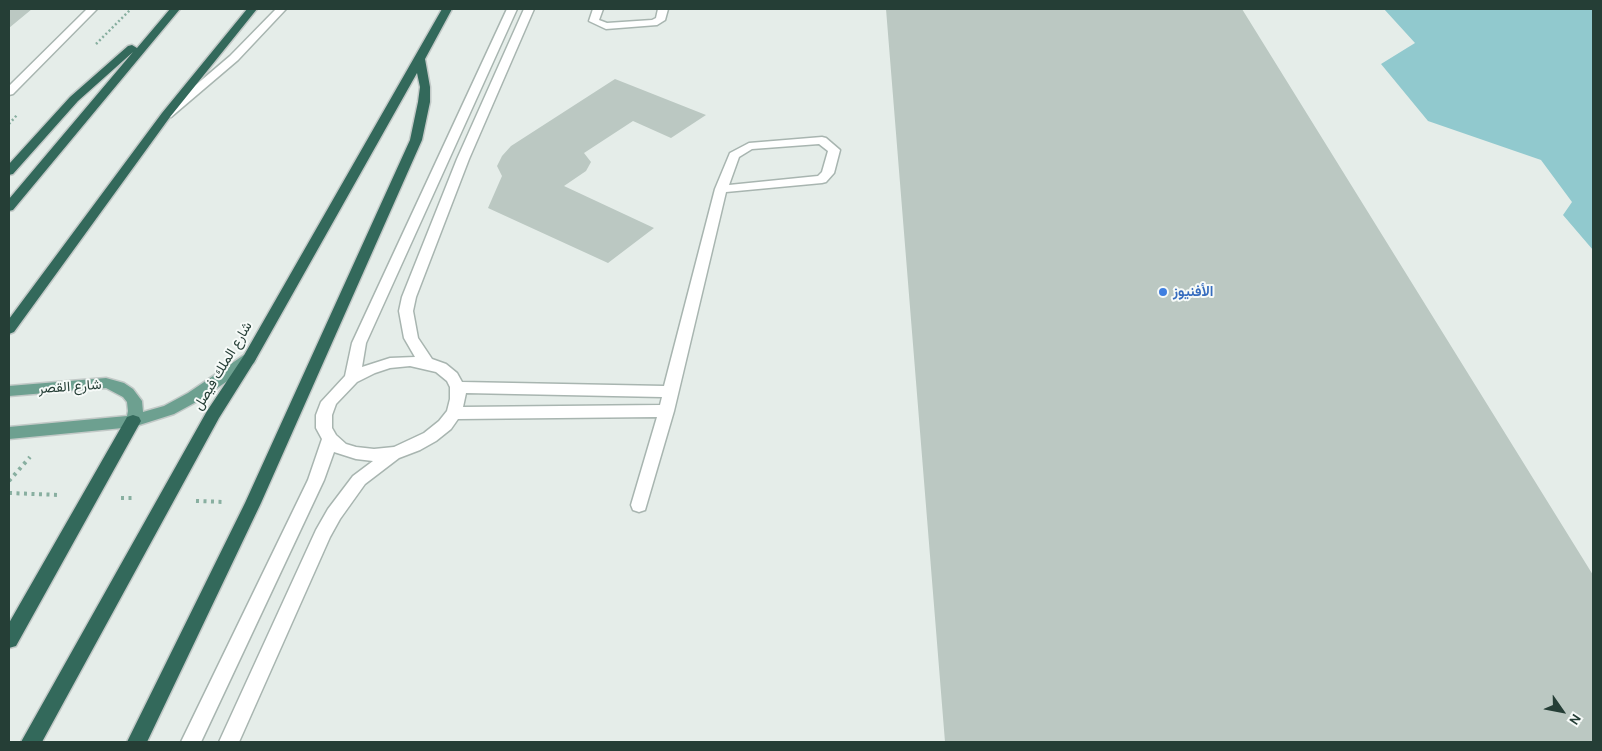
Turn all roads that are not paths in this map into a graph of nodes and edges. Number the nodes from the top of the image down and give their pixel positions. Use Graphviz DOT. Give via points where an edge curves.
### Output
graph roads {
  1 [pos="92,9"];
  2 [pos="176,9"];
  3 [pos="252,9"];
  4 [pos="280,9"];
  5 [pos="446,9"];
  6 [pos="512,9"];
  7 [pos="528,9"];
  8 [pos="598,9"];
  9 [pos="662,9"];
  10 [pos="167,18"];
  11 [pos="420,60"];
  12 [pos="9,92"];
  13 [pos="166,115"];
  14 [pos="9,171"];
  15 [pos="721,189"];
  16 [pos="9,207"];
  17 [pos="9,329"];
  18 [pos="249,359"];
  19 [pos="428,363"];
  20 [pos="352,378"];
  21 [pos="458,387"];
  22 [pos="9,391"];
  23 [pos="670,392"];
  24 [pos="666,411"];
  25 [pos="454,413"];
  26 [pos="133,421"];
  27 [pos="9,433"];
  28 [pos="330,439"];
  29 [pos="394,453"];
  30 [pos="639,505"];
  31 [pos="9,640"];
  32 [pos="31,742"];
  33 [pos="137,742"];
  34 [pos="191,742"];
  35 [pos="229,742"];
  1 -- 12 [label="street"];
  2 -- 10 [label="highway"];
  3 -- 13 [label="highway"];
  4 -- 13 [label="street" via="234,58"];
  5 -- 11 [label="highway, شارع الملك فيصل"];
  6 -- 20 [label="street" via="359,343"];
  7 -- 19 [label="street" via="408,297 406,311 411,338"];
  8 -- 9 [label="street" via="594,21 606,26 654,24 660,20"];
  10 -- 14 [label="highway" via="74,99"];
  10 -- 16 [label="highway"];
  11 -- 18 [label="highway, شارع الملك فيصل"];
  11 -- 33 [label="highway" via="424,102 416,140 253,503"];
  13 -- 17 [label="highway"];
  15 -- 15 [label="street" via="822,179 828,173 834,150 822,140 749,146 734,155"];
  15 -- 23 [label="street"];
  18 -- 26 [label="main road" via="177,406"];
  18 -- 32 [label="highway, شارع الملك فيصل" via="213,415"];
  19 -- 20 [label="street" via="390,363"];
  19 -- 21 [label="street" via="441,368"];
  20 -- 28 [label="street" via="329,402 324,415 324,428"];
  21 -- 23 [label="street"];
  21 -- 25 [label="street"];
  22 -- 26 [label="main road, شارع القصر" via="106,383 119,387 134,401"];
  23 -- 24 [label="street"];
  24 -- 25 [label="street"];
  24 -- 30 [label="street"];
  25 -- 29 [label="street" via="445,426 430,437"];
  26 -- 27 [label="main road"];
  26 -- 31 [label="highway"];
  28 -- 29 [label="street" via="340,448 356,453"];
  28 -- 34 [label="street" via="316,480"];
  29 -- 35 [label="street" via="360,480 322,535"];
}
